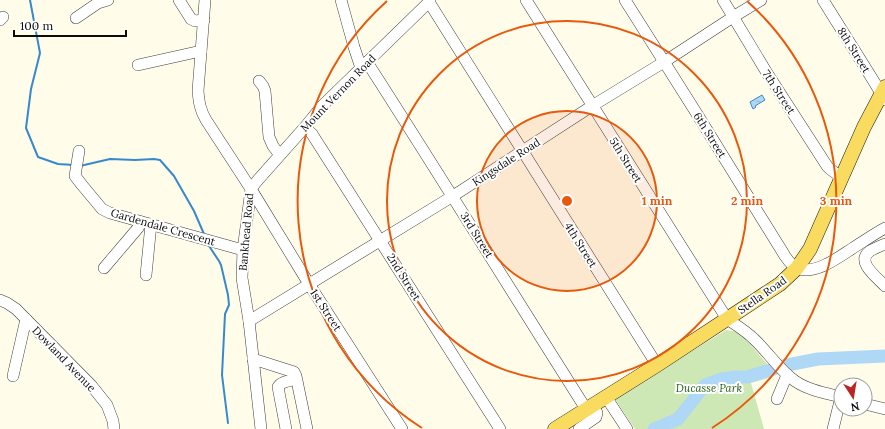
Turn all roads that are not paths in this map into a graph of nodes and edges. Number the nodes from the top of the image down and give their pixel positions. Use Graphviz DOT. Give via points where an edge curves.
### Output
graph roads {
  1 [pos="108,0"];
  2 [pos="179,0"];
  3 [pos="205,0"];
  4 [pos="342,0"];
  5 [pos="526,0"];
  6 [pos="625,0"];
  7 [pos="723,0"];
  8 [pos="761,0"];
  9 [pos="823,0"];
  10 [pos="429,1"];
  11 [pos="733,17"];
  12 [pos="76,18"];
  13 [pos="204,20"];
  14 [pos="202,51"];
  15 [pos="664,62"];
  16 [pos="138,65"];
  17 [pos="364,65"];
  18 [pos="259,81"];
  19 [pos="884,94"];
  20 [pos="592,106"];
  21 [pos="305,127"];
  22 [pos="522,151"];
  23 [pos="279,154"];
  24 [pos="77,164"];
  25 [pos="842,178"];
  26 [pos="251,190"];
  27 [pos="453,196"];
  28 [pos="146,223"];
  29 [pos="885,228"];
  30 [pos="380,240"];
  31 [pos="885,244"];
  32 [pos="243,250"];
  33 [pos="104,268"];
  34 [pos="797,268"];
  35 [pos="146,275"];
  36 [pos="309,284"];
  37 [pos="885,286"];
  38 [pos="0,300"];
  39 [pos="26,319"];
  40 [pos="727,319"];
  41 [pos="249,321"];
  42 [pos="253,359"];
  43 [pos="657,365"];
  44 [pos="786,374"];
  45 [pos="13,376"];
  46 [pos="296,379"];
  47 [pos="833,395"];
  48 [pos="606,397"];
  49 [pos="777,399"];
  50 [pos="873,406"];
  51 [pos="590,407"];
  52 [pos="885,409"];
  53 [pos="836,417"];
  54 [pos="114,429"];
  55 [pos="261,429"];
  56 [pos="286,429"];
  57 [pos="307,429"];
  58 [pos="402,429"];
  59 [pos="500,429"];
  60 [pos="555,429"];
  61 [pos="579,429"];
  62 [pos="627,429"];
  63 [pos="833,429"];
  1 -- 12 [label="street" via="98,3"];
  2 -- 13 [label="street" via="191,19"];
  3 -- 13 [label="street, Bankhead Road"];
  4 -- 17 [label="street, 3rd Street" via="354,47"];
  5 -- 20 [label="street, 5th Street"];
  6 -- 15 [label="street, 6th Street"];
  7 -- 11 [label="street, 7th Street"];
  8 -- 11 [label="street, Kingsdale Road"];
  9 -- 19 [label="street, 8th Street"];
  10 -- 17 [label="street, Mount Vernon Road"];
  10 -- 22 [label="street, 4th Street"];
  11 -- 15 [label="street, Kingsdale Road"];
  11 -- 25 [label="street, 7th Street" via="827,166"];
  13 -- 14 [label="street, Bankhead Road"];
  14 -- 16 [label="street"];
  14 -- 26 [label="street, Bankhead Road" via="199,106"];
  15 -- 20 [label="street, Kingsdale Road"];
  15 -- 34 [label="street, 6th Street" via="785,256"];
  17 -- 21 [label="street, Mount Vernon Road" via="322,106"];
  17 -- 27 [label="street, 3rd Street"];
  18 -- 23 [label="street" via="265,91 269,137"];
  19 -- 25 [label="main road, Stella Road" via="864,127"];
  20 -- 22 [label="street, Kingsdale Road"];
  20 -- 40 [label="street, 5th Street"];
  21 -- 23 [label="street, Mount Vernon Road"];
  21 -- 30 [label="street, 2nd Street"];
  22 -- 27 [label="street, Kingsdale Road"];
  22 -- 43 [label="street, 4th Street"];
  23 -- 26 [label="street, Mount Vernon Road"];
  24 -- 28 [label="street, Gardendale Crescent" via="82,185 102,209"];
  25 -- 34 [label="main road, Stella Road" via="810,249"];
  26 -- 32 [label="street, Bankhead Road"];
  26 -- 36 [label="street, 1st Street"];
  27 -- 30 [label="street, Kingsdale Road"];
  27 -- 51 [label="street, 3rd Street" via="506,283"];
  28 -- 32 [label="street, Gardendale Crescent"];
  28 -- 33 [label="street" via="138,228"];
  28 -- 35 [label="street"];
  29 -- 34 [label="street" via="828,263 805,270"];
  30 -- 36 [label="street, Kingsdale Road"];
  30 -- 59 [label="street, 2nd Street"];
  31 -- 37 [label="street" via="871,251 865,262"];
  32 -- 41 [label="street, Bankhead Road" via="242,278"];
  34 -- 40 [label="main road, Stella Road" via="780,284"];
  36 -- 41 [label="street, Kingsdale Road"];
  36 -- 58 [label="street, 1st Street"];
  38 -- 39 [label="street, Dowland Avenue" via="16,309"];
  39 -- 45 [label="street"];
  39 -- 54 [label="street, Dowland Avenue" via="91,385 107,405"];
  40 -- 43 [label="main road, Stella Road"];
  40 -- 44 [label="street" via="754,339"];
  41 -- 42 [label="street, Bankhead Road"];
  42 -- 46 [label="street" via="292,371"];
  42 -- 55 [label="street, Bankhead Road"];
  43 -- 48 [label="main road, Stella Road"];
  44 -- 47 [label="street" via="804,386"];
  44 -- 49 [label="street"];
  46 -- 56 [label="street" via="278,386"];
  46 -- 57 [label="street"];
  48 -- 51 [label="main road, Stella Road"];
  48 -- 62 [label="street"];
  50 -- 52 [label="street"];
  51 -- 60 [label="main road, Stella Road"];
  51 -- 61 [label="street" via="597,413 596,417"];
  53 -- 63 [label="street"];
}
